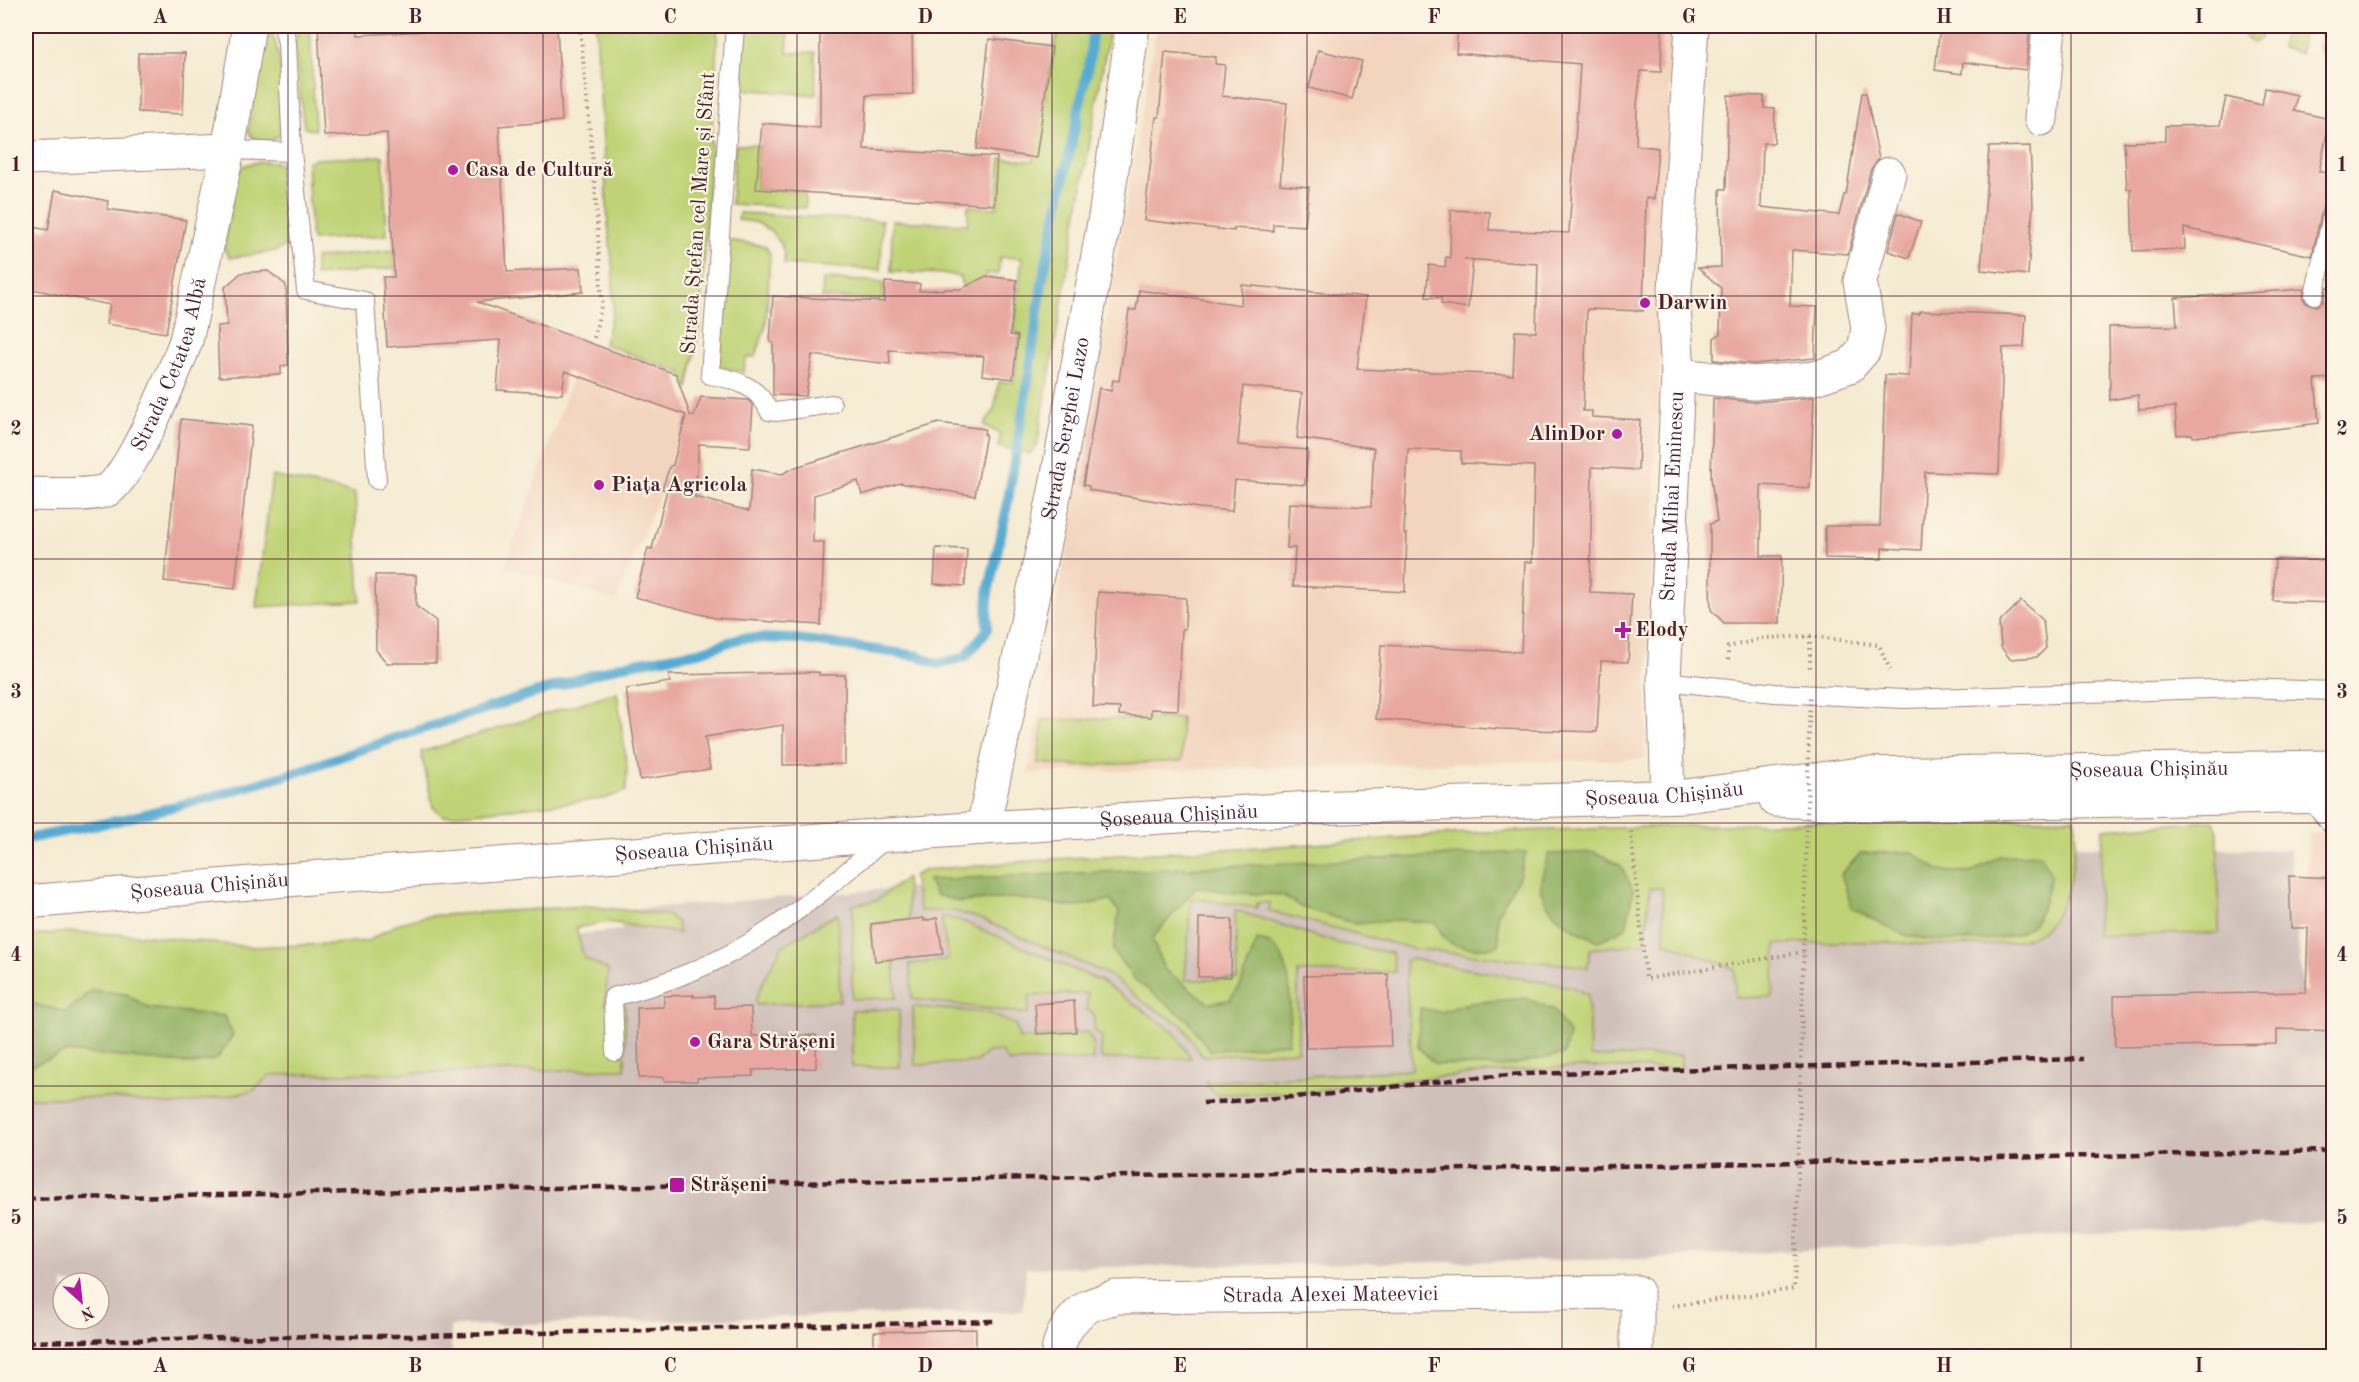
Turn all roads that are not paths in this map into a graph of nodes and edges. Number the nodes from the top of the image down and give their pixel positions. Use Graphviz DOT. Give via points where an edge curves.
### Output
graph roads {
  1 [pos="249,26"];
  2 [pos="284,26"];
  3 [pos="735,26"];
  4 [pos="1133,26"];
  5 [pos="1692,26"];
  6 [pos="2049,26"];
  7 [pos="2041,119"];
  8 [pos="228,150"];
  9 [pos="292,152"];
  10 [pos="26,158"];
  11 [pos="1888,174"];
  12 [pos="2334,208"];
  13 [pos="2314,295"];
  14 [pos="1678,375"];
  15 [pos="832,404"];
  16 [pos="377,480"];
  17 [pos="26,494"];
  18 [pos="1664,681"];
  19 [pos="2334,691"];
  20 [pos="2334,767"];
  21 [pos="1676,796"];
  22 [pos="2320,796"];
  23 [pos="983,828"];
  24 [pos="2334,828"];
  25 [pos="891,835"];
  26 [pos="26,902"];
  27 [pos="615,1052"];
  28 [pos="1058,1356"];
  29 [pos="1637,1356"];
  1 -- 8 [label="main road, Strada Cetatea Albă"];
  2 -- 9 [label="lane"];
  3 -- 15 [label="lane, Strada Ștefan cel Mare și Sfânt" via="710,375 742,382 760,394 769,411"];
  4 -- 23 [label="main road, Strada Serghei Lazo" via="1105,217 1055,491"];
  5 -- 14 [label="main road, Strada Mihai Eminescu" via="1674,305"];
  6 -- 7 [label="main road"];
  8 -- 9 [label="lane"];
  8 -- 10 [label="main road"];
  8 -- 17 [label="main road, Strada Cetatea Albă" via="186,341 123,475 108,490"];
  9 -- 16 [label="lane" via="306,290 365,301"];
  11 -- 14 [label="main road, Strada Mihai Eminescu" via="1860,281 1868,328 1864,350 1850,366 1815,378 1754,383"];
  12 -- 13 [label="lane"];
  14 -- 18 [label="main road, Strada Mihai Eminescu"];
  18 -- 19 [label="lane" via="1775,693 1904,699 2242,687"];
  18 -- 21 [label="main road, Strada Mihai Eminescu"];
  20 -- 21 [label="main road, Șoseaua Chișinău" via="1860,774"];
  21 -- 22 [label="main road" via="1874,805"];
  21 -- 23 [label="main road, Șoseaua Chișinău" via="1311,808"];
  22 -- 24 [label="lane"];
  23 -- 25 [label="main road, Șoseaua Chișinău"];
  25 -- 26 [label="main road, Șoseaua Chișinău"];
  25 -- 27 [label="lane" via="766,933 655,987 613,997"];
  28 -- 29 [label="main road, Strada Alexei Mateevici" via="1058,1345 1071,1322 1088,1307 1116,1297 1637,1292"];
}
